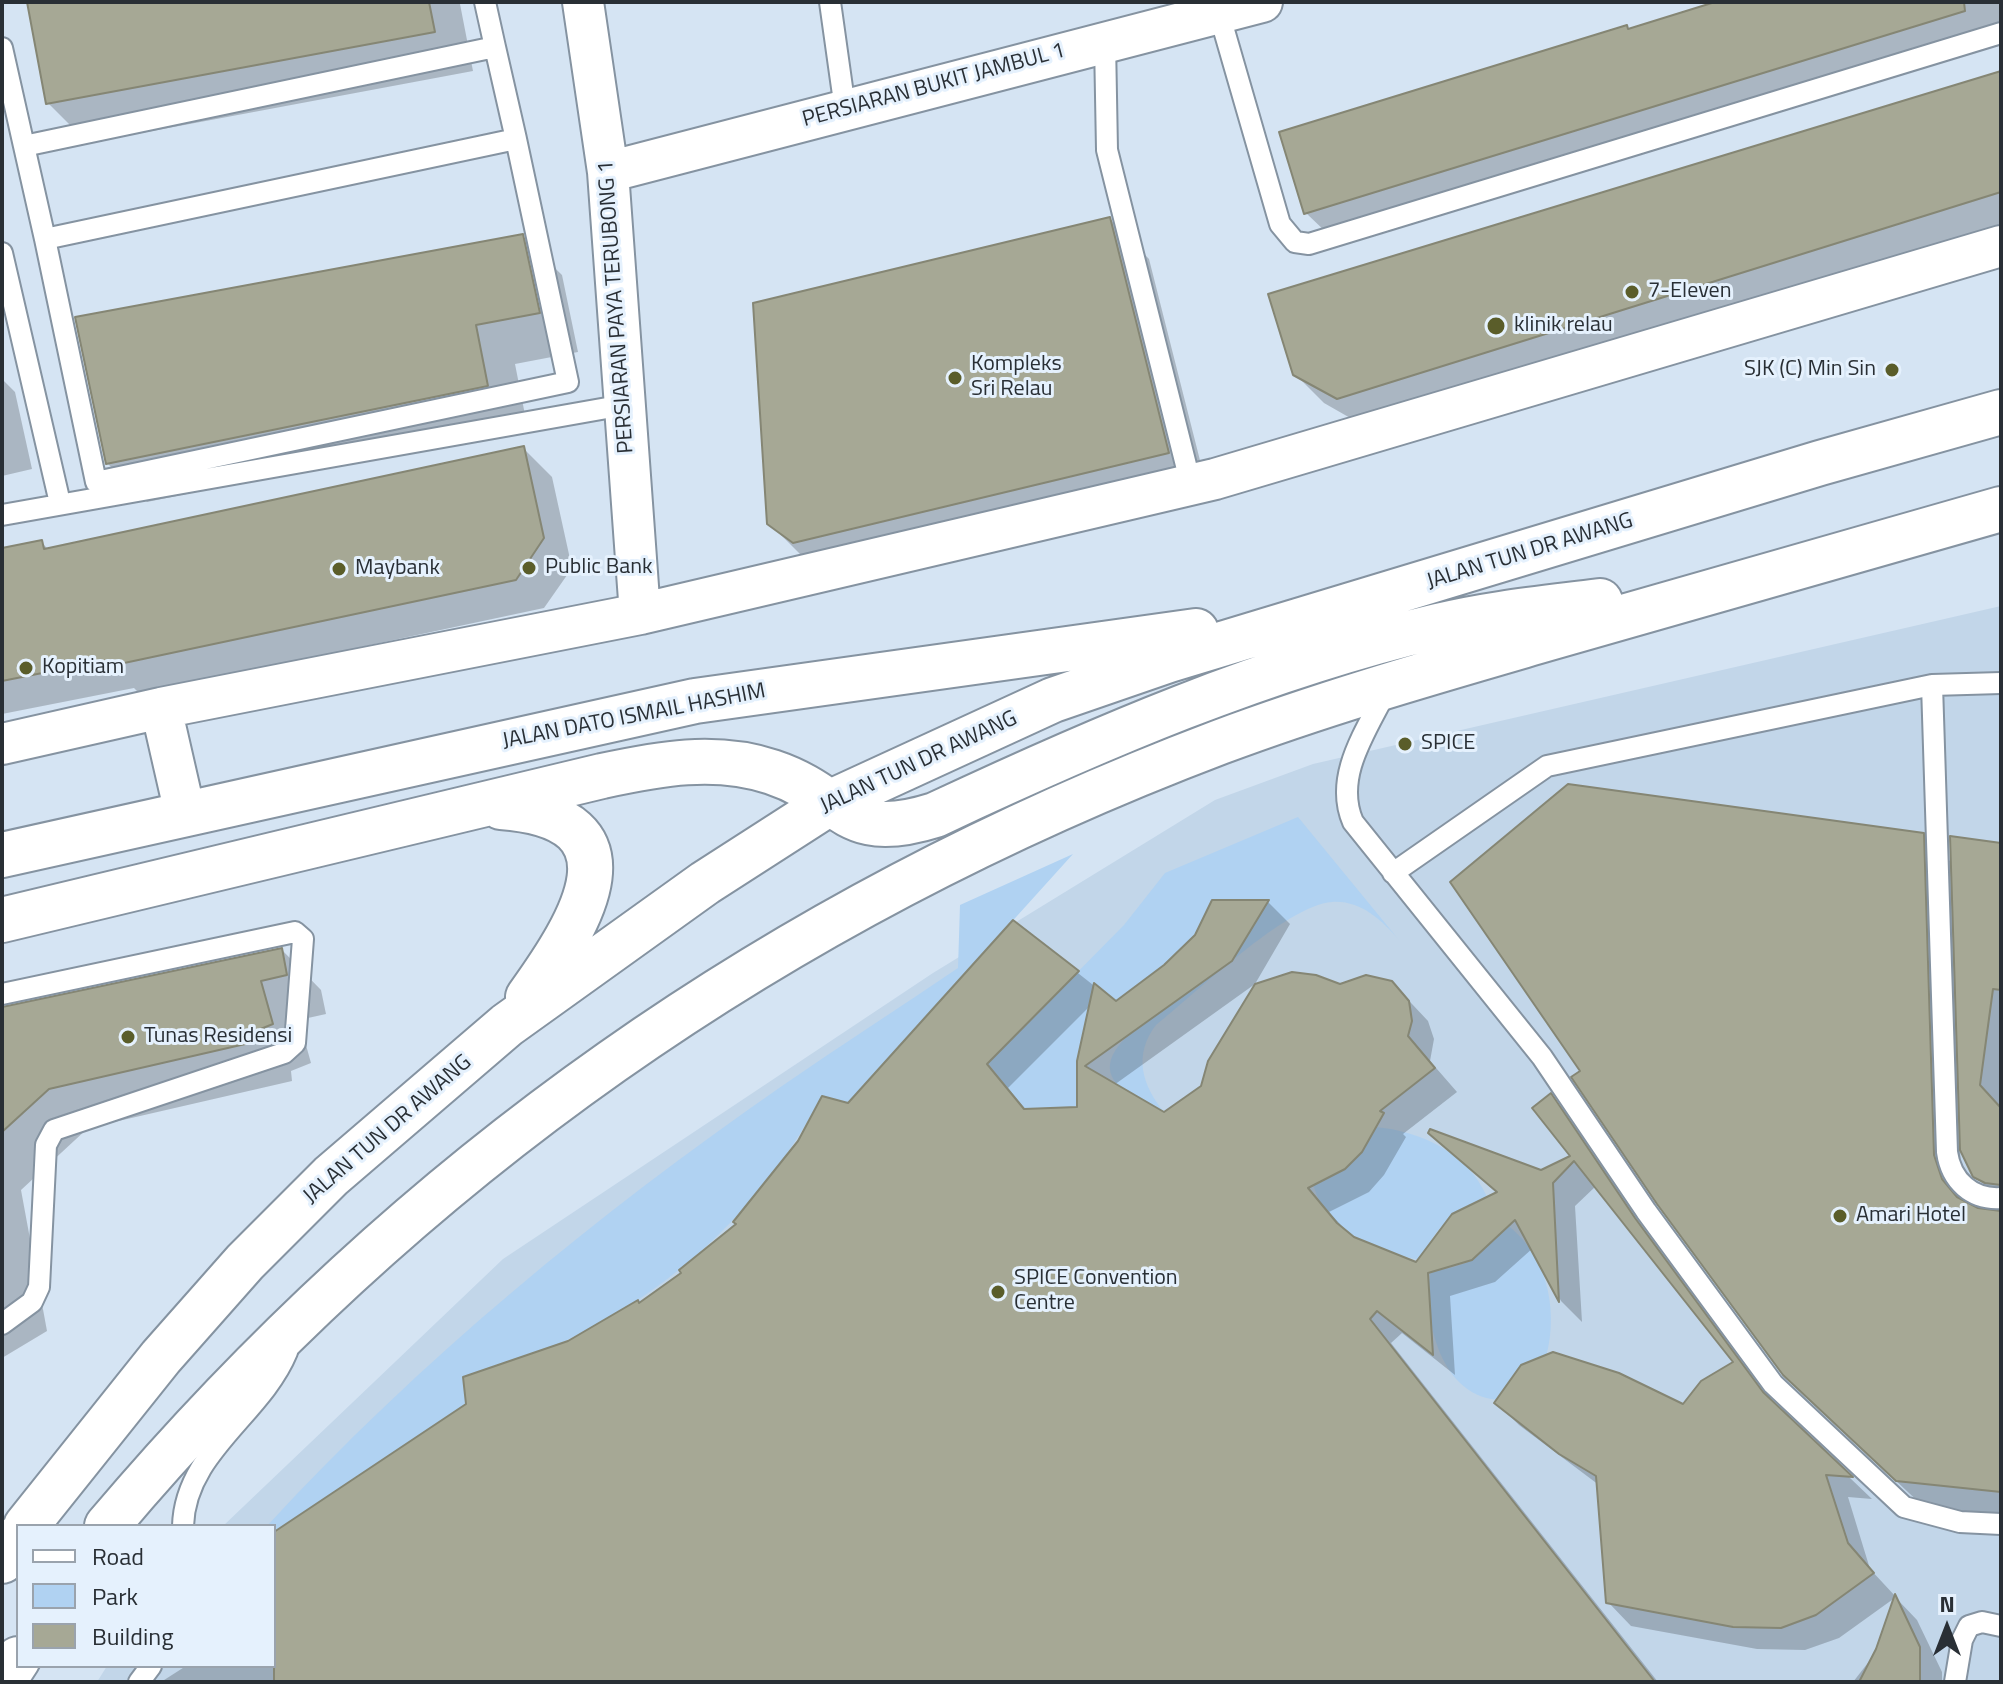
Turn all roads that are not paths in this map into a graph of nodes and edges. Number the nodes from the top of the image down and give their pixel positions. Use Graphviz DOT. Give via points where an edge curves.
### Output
graph roads {
  1 [pos="485,2"];
  2 [pos="583,2"];
  3 [pos="830,2"];
  4 [pos="1262,2"];
  5 [pos="1206,11"];
  6 [pos="2001,33"];
  7 [pos="1105,42"];
  8 [pos="495,47"];
  9 [pos="2,48"];
  10 [pos="845,109"];
  11 [pos="516,139"];
  12 [pos="24,146"];
  13 [pos="608,172"];
  14 [pos="45,239"];
  15 [pos="2001,246"];
  16 [pos="2,253"];
  17 [pos="624,405"];
  18 [pos="2001,412"];
  19 [pos="1191,485"];
  20 [pos="60,503"];
  21 [pos="2001,509"];
  22 [pos="2,515"];
  23 [pos="1754,579"];
  24 [pos="640,614"];
  25 [pos="1322,615"];
  26 [pos="2001,683"];
  27 [pos="1390,685"];
  28 [pos="1932,685"];
  29 [pos="161,708"];
  30 [pos="2,744"];
  31 [pos="831,802"];
  32 [pos="465,809"];
  33 [pos="185,813"];
  34 [pos="2,855"];
  35 [pos="1393,873"];
  36 [pos="2,920"];
  37 [pos="2,994"];
  38 [pos="507,1025"];
  39 [pos="2001,1198"];
  40 [pos="304,1312"];
  41 [pos="2,1324"];
  42 [pos="28,1524"];
  43 [pos="109,1524"];
  44 [pos="183,1524"];
  45 [pos="2001,1524"];
  46 [pos="16,1540"];
  47 [pos="2,1561"];
  48 [pos="2001,1626"];
  49 [pos="16,1662"];
  50 [pos="3,1682"];
  51 [pos="1955,1682"];
  1 -- 8 [label="lane"];
  2 -- 13 [label="street, PERSIARAN PAYA TERUBONG 1"];
  3 -- 10 [label="lane"];
  4 -- 5 [label="street, PERSIARAN BUKIT JAMBUL 1"];
  5 -- 6 [label="lane" via="1280,224 1295,242 1309,244"];
  5 -- 7 [label="street, PERSIARAN BUKIT JAMBUL 1"];
  7 -- 10 [label="street, PERSIARAN BUKIT JAMBUL 1"];
  7 -- 19 [label="lane" via="1107,150"];
  8 -- 11 [label="lane"];
  8 -- 12 [label="lane"];
  9 -- 12 [label="lane"];
  10 -- 13 [label="street, PERSIARAN BUKIT JAMBUL 1"];
  11 -- 14 [label="lane"];
  11 -- 14 [label="lane" via="568,382 96,482"];
  12 -- 14 [label="lane"];
  13 -- 17 [label="street, PERSIARAN PAYA TERUBONG 1"];
  15 -- 19 [label="street"];
  16 -- 20 [label="lane"];
  17 -- 20 [label="lane"];
  17 -- 24 [label="street, PERSIARAN PAYA TERUBONG 1"];
  18 -- 25 [label="main road, JALAN TUN DR AWANG"];
  19 -- 24 [label="street"];
  20 -- 22 [label="lane"];
  21 -- 23 [label="main road"];
  23 -- 27 [label="main road"];
  23 -- 31 [label="main road" via="1499,614 1390,639 1197,701 935,815 904,823 869,824"];
  24 -- 29 [label="street"];
  25 -- 31 [label="main road, JALAN TUN DR AWANG" via="1053,700"];
  25 -- 33 [label="main road, JALAN DATO ISMAIL HASHIM" via="695,701"];
  26 -- 28 [label="lane"];
  27 -- 35 [label="lane" via="1347,773 1347,807"];
  27 -- 40 [label="main road" via="1221,742 1102,790 827,923 696,1002 577,1085"];
  28 -- 35 [label="lane" via="1547,766"];
  28 -- 39 [label="lane" via="1949,1167 1968,1191 1984,1199"];
  29 -- 30 [label="street"];
  29 -- 33 [label="street"];
  31 -- 32 [label="main road" via="772,772 730,763 683,762"];
  31 -- 38 [label="main road, JALAN TUN DR AWANG" via="705,883"];
  32 -- 36 [label="main road"];
  32 -- 38 [label="main road" via="502,807 555,815 577,831 588,856 588,880 570,934"];
  33 -- 34 [label="main road, JALAN DATO ISMAIL HASHIM"];
  35 -- 45 [label="lane" via="1542,1057 1773,1384 1904,1507 1960,1522"];
  37 -- 41 [label="lane" via="295,932 303,939 295,1043 284,1053 54,1130 46,1145 39,1287 32,1302"];
  38 -- 42 [label="main road, JALAN TUN DR AWANG" via="331,1176 245,1262"];
  40 -- 43 [label="main road" via="202,1415"];
  40 -- 44 [label="lane" via="279,1371 214,1447 183,1507"];
  46 -- 47 [label="main road"];
  48 -- 51 [label="lane" via="1969,1626"];
  49 -- 50 [label="main road"];
}
